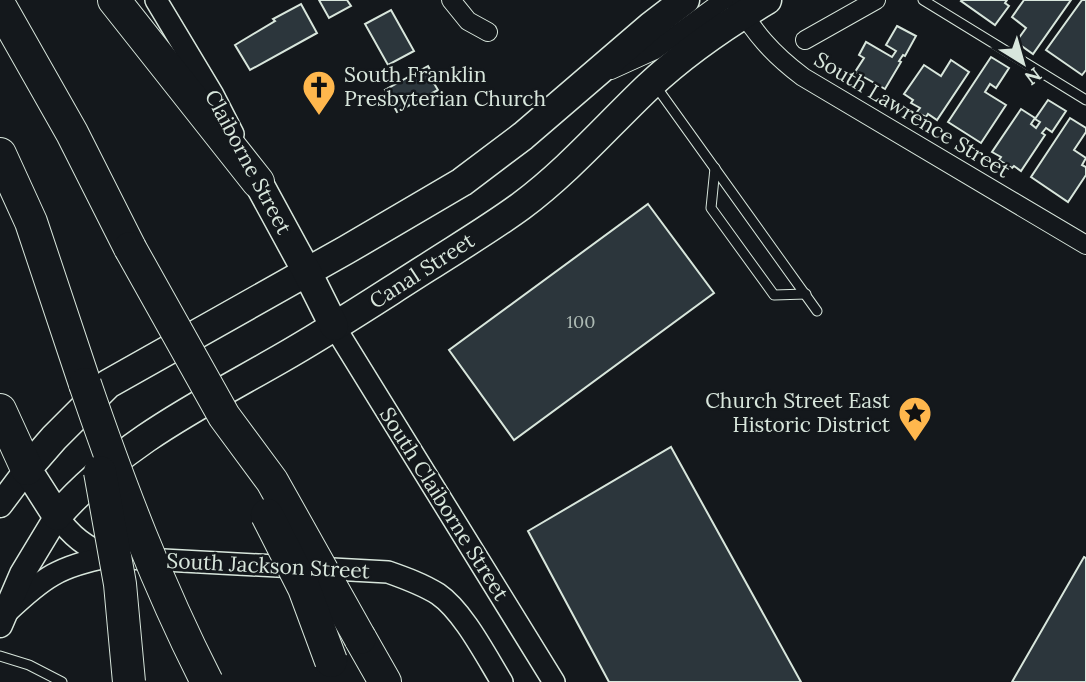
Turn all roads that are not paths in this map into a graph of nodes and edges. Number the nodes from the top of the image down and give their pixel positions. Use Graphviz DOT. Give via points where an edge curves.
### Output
graph roads {
  1 [pos="114,0"];
  2 [pos="156,0"];
  3 [pos="451,0"];
  4 [pos="685,0"];
  5 [pos="767,0"];
  6 [pos="876,0"];
  7 [pos="923,0"];
  8 [pos="734,5"];
  9 [pos="0,6"];
  10 [pos="488,32"];
  11 [pos="805,40"];
  12 [pos="589,81"];
  13 [pos="654,82"];
  14 [pos="1086,100"];
  15 [pos="0,154"];
  16 [pos="715,168"];
  17 [pos="258,183"];
  18 [pos="1086,245"];
  19 [pos="307,272"];
  20 [pos="806,294"];
  21 [pos="817,311"];
  22 [pos="334,326"];
  23 [pos="86,384"];
  24 [pos="0,410"];
  25 [pos="224,416"];
  26 [pos="27,468"];
  27 [pos="0,485"];
  28 [pos="0,505"];
  29 [pos="57,516"];
  30 [pos="108,557"];
  31 [pos="2,620"];
  32 [pos="0,656"];
  33 [pos="334,671"];
  34 [pos="62,682"];
  35 [pos="129,682"];
  36 [pos="207,682"];
  37 [pos="385,682"];
  38 [pos="502,682"];
  39 [pos="554,682"];
  1 -- 17 [label="highway"];
  2 -- 17 [label="street, Claiborne Street" via="213,94"];
  3 -- 10 [label="street" via="468,21"];
  4 -- 12 [label="main road"];
  5 -- 8 [label="main road, Canal Street"];
  6 -- 11 [label="street"];
  7 -- 14 [label="lane"];
  8 -- 12 [label="street"];
  8 -- 13 [label="main road, Canal Street" via="701,43"];
  8 -- 18 [label="street, South Lawrence Street" via="778,57 803,77"];
  9 -- 25 [label="highway, bridge"];
  12 -- 19 [label="main road" via="462,182"];
  13 -- 16 [label="lane"];
  13 -- 22 [label="main road, Canal Street" via="573,163 521,206"];
  15 -- 23 [label="highway" via="31,222"];
  16 -- 20 [label="lane"];
  16 -- 20 [label="lane" via="711,208 774,295"];
  17 -- 19 [label="main road, Claiborne Street"];
  19 -- 22 [label="main road, Claiborne Street"];
  19 -- 26 [label="main road" via="108,384"];
  20 -- 21 [label="lane"];
  22 -- 29 [label="main road, Canal Street" via="140,442"];
  22 -- 39 [label="street, South Claiborne Street"];
  23 -- 35 [label="highway, bridge" via="120,584"];
  23 -- 36 [label="highway, bridge" via="147,551"];
  24 -- 26 [label="highway"];
  25 -- 33 [label="highway, bridge" via="256,495 304,588"];
  25 -- 37 [label="highway, bridge" via="272,481"];
  26 -- 27 [label="street"];
  26 -- 28 [label="main road"];
  26 -- 29 [label="main road, South Jackson Street"];
  29 -- 30 [label="street, South Jackson Street" via="75,538"];
  29 -- 31 [label="main road" via="22,574"];
  30 -- 31 [label="street" via="78,563 41,581"];
  30 -- 38 [label="street, South Jackson Street" via="388,572 440,595 460,615"];
  32 -- 34 [label="lane"];
}
